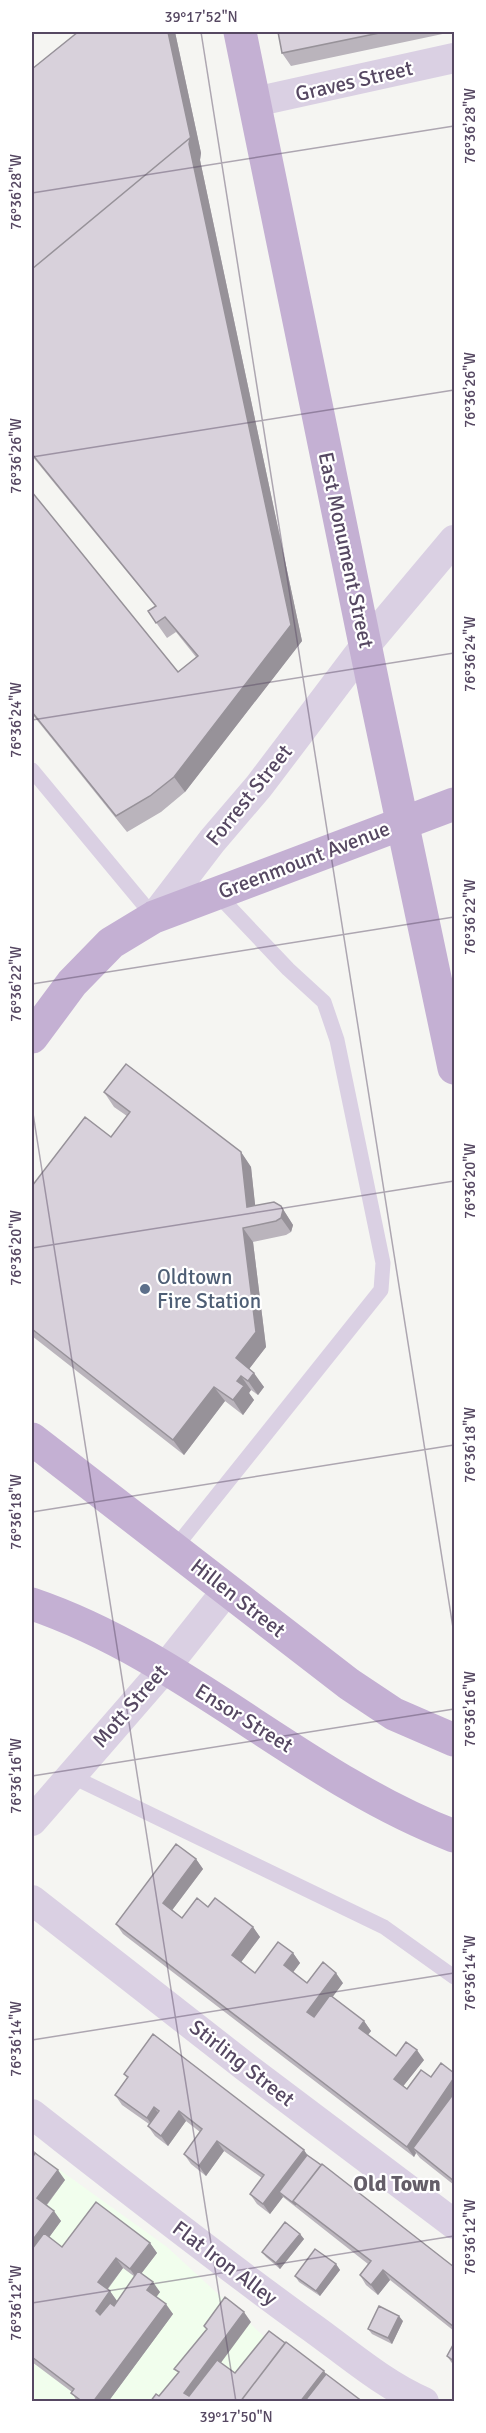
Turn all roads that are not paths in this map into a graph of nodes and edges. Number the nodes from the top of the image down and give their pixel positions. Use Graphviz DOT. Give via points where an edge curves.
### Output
graph roads {
  1 [pos="240,32"];
  2 [pos="454,58"];
  3 [pos="254,102"];
  4 [pos="454,540"];
  5 [pos="365,645"];
  6 [pos="32,770"];
  7 [pos="454,804"];
  8 [pos="403,823"];
  9 [pos="217,894"];
  10 [pos="153,918"];
  11 [pos="32,1037"];
  12 [pos="454,1068"];
  13 [pos="32,1439"];
  14 [pos="174,1549"];
  15 [pos="227,1590"];
  16 [pos="32,1604"];
  17 [pos="165,1668"];
  18 [pos="454,1740"];
  19 [pos="69,1775"];
  20 [pos="32,1821"];
  21 [pos="454,1836"];
  22 [pos="32,1900"];
  23 [pos="454,1977"];
  24 [pos="32,2114"];
  25 [pos="454,2224"];
  26 [pos="424,2402"];
  1 -- 3 [label="main road, East Monument Street"];
  2 -- 3 [label="street, Graves Street"];
  3 -- 5 [label="main road, East Monument Street"];
  4 -- 5 [label="street, Forrest Street"];
  5 -- 8 [label="main road, East Monument Street"];
  5 -- 10 [label="street, Forrest Street"];
  6 -- 10 [label="lane"];
  7 -- 8 [label="main road, Greenmount Avenue"];
  8 -- 9 [label="main road, Greenmount Avenue"];
  8 -- 12 [label="main road, East Monument Street"];
  9 -- 10 [label="main road, Greenmount Avenue"];
  9 -- 14 [label="lane" via="324,1002 337,1040 383,1263 381,1290"];
  10 -- 11 [label="main road, Forrest Street" via="111,943 72,983"];
  13 -- 14 [label="main road, Hillen Street"];
  14 -- 15 [label="main road, Hillen Street"];
  15 -- 17 [label="street, Mott Street"];
  15 -- 18 [label="main road, Hillen Street" via="394,1714"];
  16 -- 17 [label="main road, Ensor Street" via="112,1637"];
  17 -- 19 [label="street, Mott Street"];
  17 -- 21 [label="main road, Ensor Street" via="372,1796"];
  19 -- 20 [label="street, Mott Street"];
  19 -- 23 [label="lane" via="384,1927"];
  22 -- 25 [label="street, Stirling Street"];
  24 -- 26 [label="street, Flat Iron Alley" via="229,2268 373,2371"];
}
